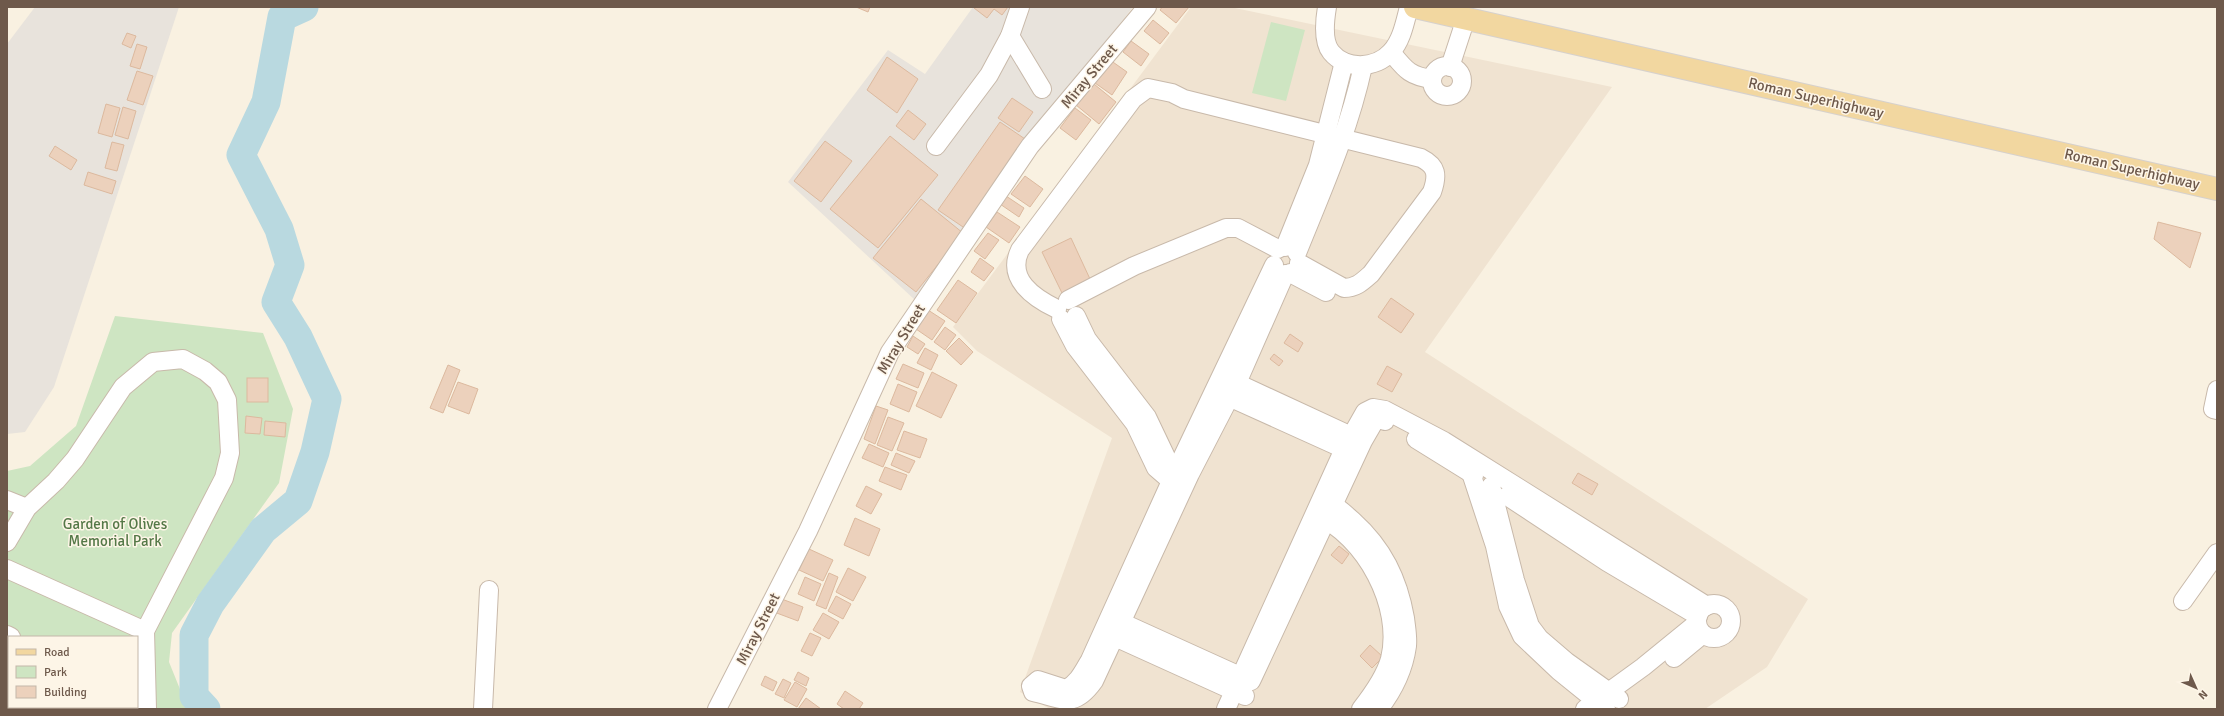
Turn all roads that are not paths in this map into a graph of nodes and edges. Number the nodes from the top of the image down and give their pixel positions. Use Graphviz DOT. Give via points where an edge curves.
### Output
graph roads {
  1 [pos="1020,7"];
  2 [pos="1147,7"];
  3 [pos="1327,7"];
  4 [pos="1409,7"];
  5 [pos="1415,7"];
  6 [pos="1466,18"];
  7 [pos="1010,36"];
  8 [pos="1391,52"];
  9 [pos="1344,62"];
  10 [pos="1363,66"];
  11 [pos="1450,67"];
  12 [pos="1432,79"];
  13 [pos="1337,88"];
  14 [pos="1042,89"];
  15 [pos="1357,93"];
  16 [pos="1336,132"];
  17 [pos="936,146"];
  18 [pos="2217,189"];
  19 [pos="1285,260"];
  20 [pos="1068,310"];
  21 [pos="1225,387"];
  22 [pos="2217,390"];
  23 [pos="2217,410"];
  24 [pos="1354,445"];
  25 [pos="1484,477"];
  26 [pos="1181,478"];
  27 [pos="7,500"];
  28 [pos="28,508"];
  29 [pos="1324,510"];
  30 [pos="12,523"];
  31 [pos="7,542"];
  32 [pos="1501,545"];
  33 [pos="2217,553"];
  34 [pos="7,569"];
  35 [pos="489,590"];
  36 [pos="2183,601"];
  37 [pos="1113,628"];
  38 [pos="145,631"];
  39 [pos="1242,691"];
  40 [pos="1379,701"];
  41 [pos="1604,703"];
  42 [pos="144,705"];
  43 [pos="483,709"];
  44 [pos="717,709"];
  45 [pos="1226,709"];
  46 [pos="1361,709"];
  1 -- 7 [label="street"];
  2 -- 44 [label="street, Miray Street" via="1030,146 890,352 808,531"];
  3 -- 9 [label="street" via="1324,26 1330,51"];
  4 -- 8 [label="street" via="1400,39"];
  5 -- 6 [label="main road, Roman Superhighway"];
  6 -- 11 [label="street"];
  6 -- 18 [label="main road, Roman Superhighway"];
  7 -- 14 [label="street"];
  7 -- 17 [label="street" via="989,75"];
  8 -- 10 [label="street" via="1379,62"];
  8 -- 12 [label="street" via="1407,71 1417,77"];
  9 -- 10 [label="street"];
  9 -- 13 [label="street"];
  10 -- 15 [label="street"];
  11 -- 12 [label="street" via="1438,69"];
  11 -- 12 [label="street" via="1456,70 1461,78 1456,93 1439,94 1435,91"];
  13 -- 15 [label="street"];
  13 -- 16 [label="street"];
  15 -- 16 [label="street"];
  16 -- 19 [label="street"];
  16 -- 19 [label="street" via="1398,146 1425,146 1438,153 1447,164 1442,180 1443,197 1411,230 1380,282 1358,292 1352,300 1341,300"];
  16 -- 20 [label="street" via="1218,102 1184,99 1172,93 1148,88 1133,99 1015,260 1015,267 1022,282 1033,295"];
  19 -- 20 [label="street" via="1235,233 1203,243 1137,271"];
  19 -- 21 [label="street"];
  20 -- 26 [label="street" via="1087,339 1136,400 1147,433"];
  21 -- 24 [label="street"];
  21 -- 26 [label="street"];
  22 -- 23 [label="street" via="2213,409"];
  24 -- 25 [label="street" via="1374,422 1384,415 1440,446"];
  24 -- 29 [label="street"];
  25 -- 32 [label="street"];
  25 -- 32 [label="street"];
  25 -- 41 [label="street" via="1612,555 1701,620"];
  26 -- 37 [label="street"];
  27 -- 28 [label="street"];
  28 -- 30 [label="street"];
  28 -- 38 [label="street" via="75,459 123,387 153,362 183,359 205,371 218,382 227,400 230,453 224,478"];
  29 -- 39 [label="street"];
  29 -- 40 [label="street" via="1366,558 1396,608 1400,644 1390,660"];
  30 -- 31 [label="street"];
  32 -- 41 [label="street" via="1510,582 1535,642 1567,662"];
  33 -- 36 [label="street"];
  34 -- 38 [label="street"];
  35 -- 43 [label="street"];
  37 -- 37 [label="street" via="1071,686 1066,689 1038,680 1031,686 1031,690 1066,700 1074,700 1084,695 1094,681"];
  37 -- 39 [label="street" via="1200,667"];
  38 -- 42 [label="street"];
  39 -- 45 [label="street"];
  40 -- 46 [label="street"];
}
